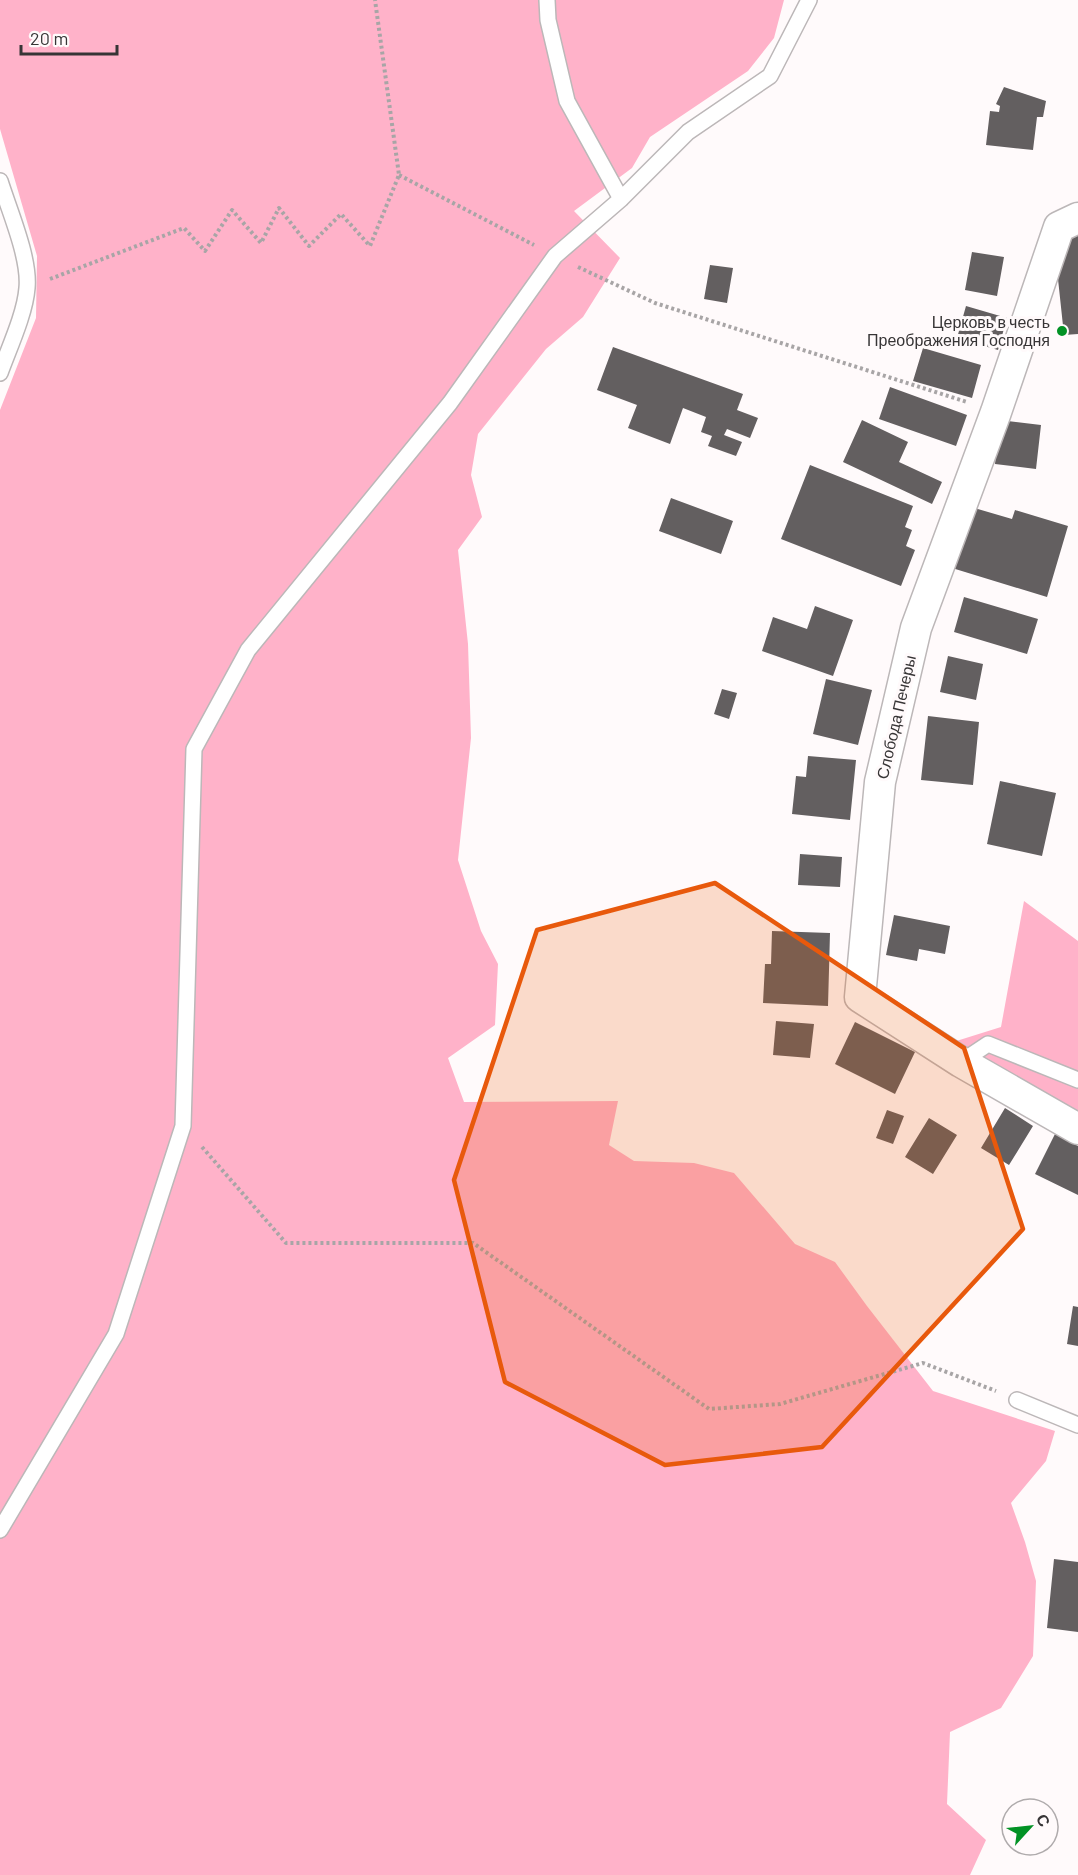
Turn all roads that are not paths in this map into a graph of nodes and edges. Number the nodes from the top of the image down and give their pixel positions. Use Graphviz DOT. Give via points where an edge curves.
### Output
graph roads {
  1 [pos="547,0"];
  2 [pos="809,0"];
  3 [pos="0,181"];
  4 [pos="621,199"];
  5 [pos="1078,218"];
  6 [pos="0,372"];
  7 [pos="961,1062"];
  8 [pos="1078,1080"];
  9 [pos="1078,1129"];
  10 [pos="1017,1400"];
  11 [pos="1078,1425"];
  12 [pos="0,1530"];
  1 -- 4 [label="lane" via="567,101"];
  2 -- 4 [label="lane" via="770,76 688,132"];
  3 -- 6 [label="lane" via="25,260 27,288"];
  4 -- 12 [label="lane" via="555,256 450,403 248,651 194,749 183,1126 116,1334"];
  5 -- 7 [label="street, Слобода Печеры" via="1059,227 916,628 880,782 860,997"];
  7 -- 8 [label="lane" via="988,1044"];
  7 -- 9 [label="street, Слобода Печеры"];
  10 -- 11 [label="lane"];
}
